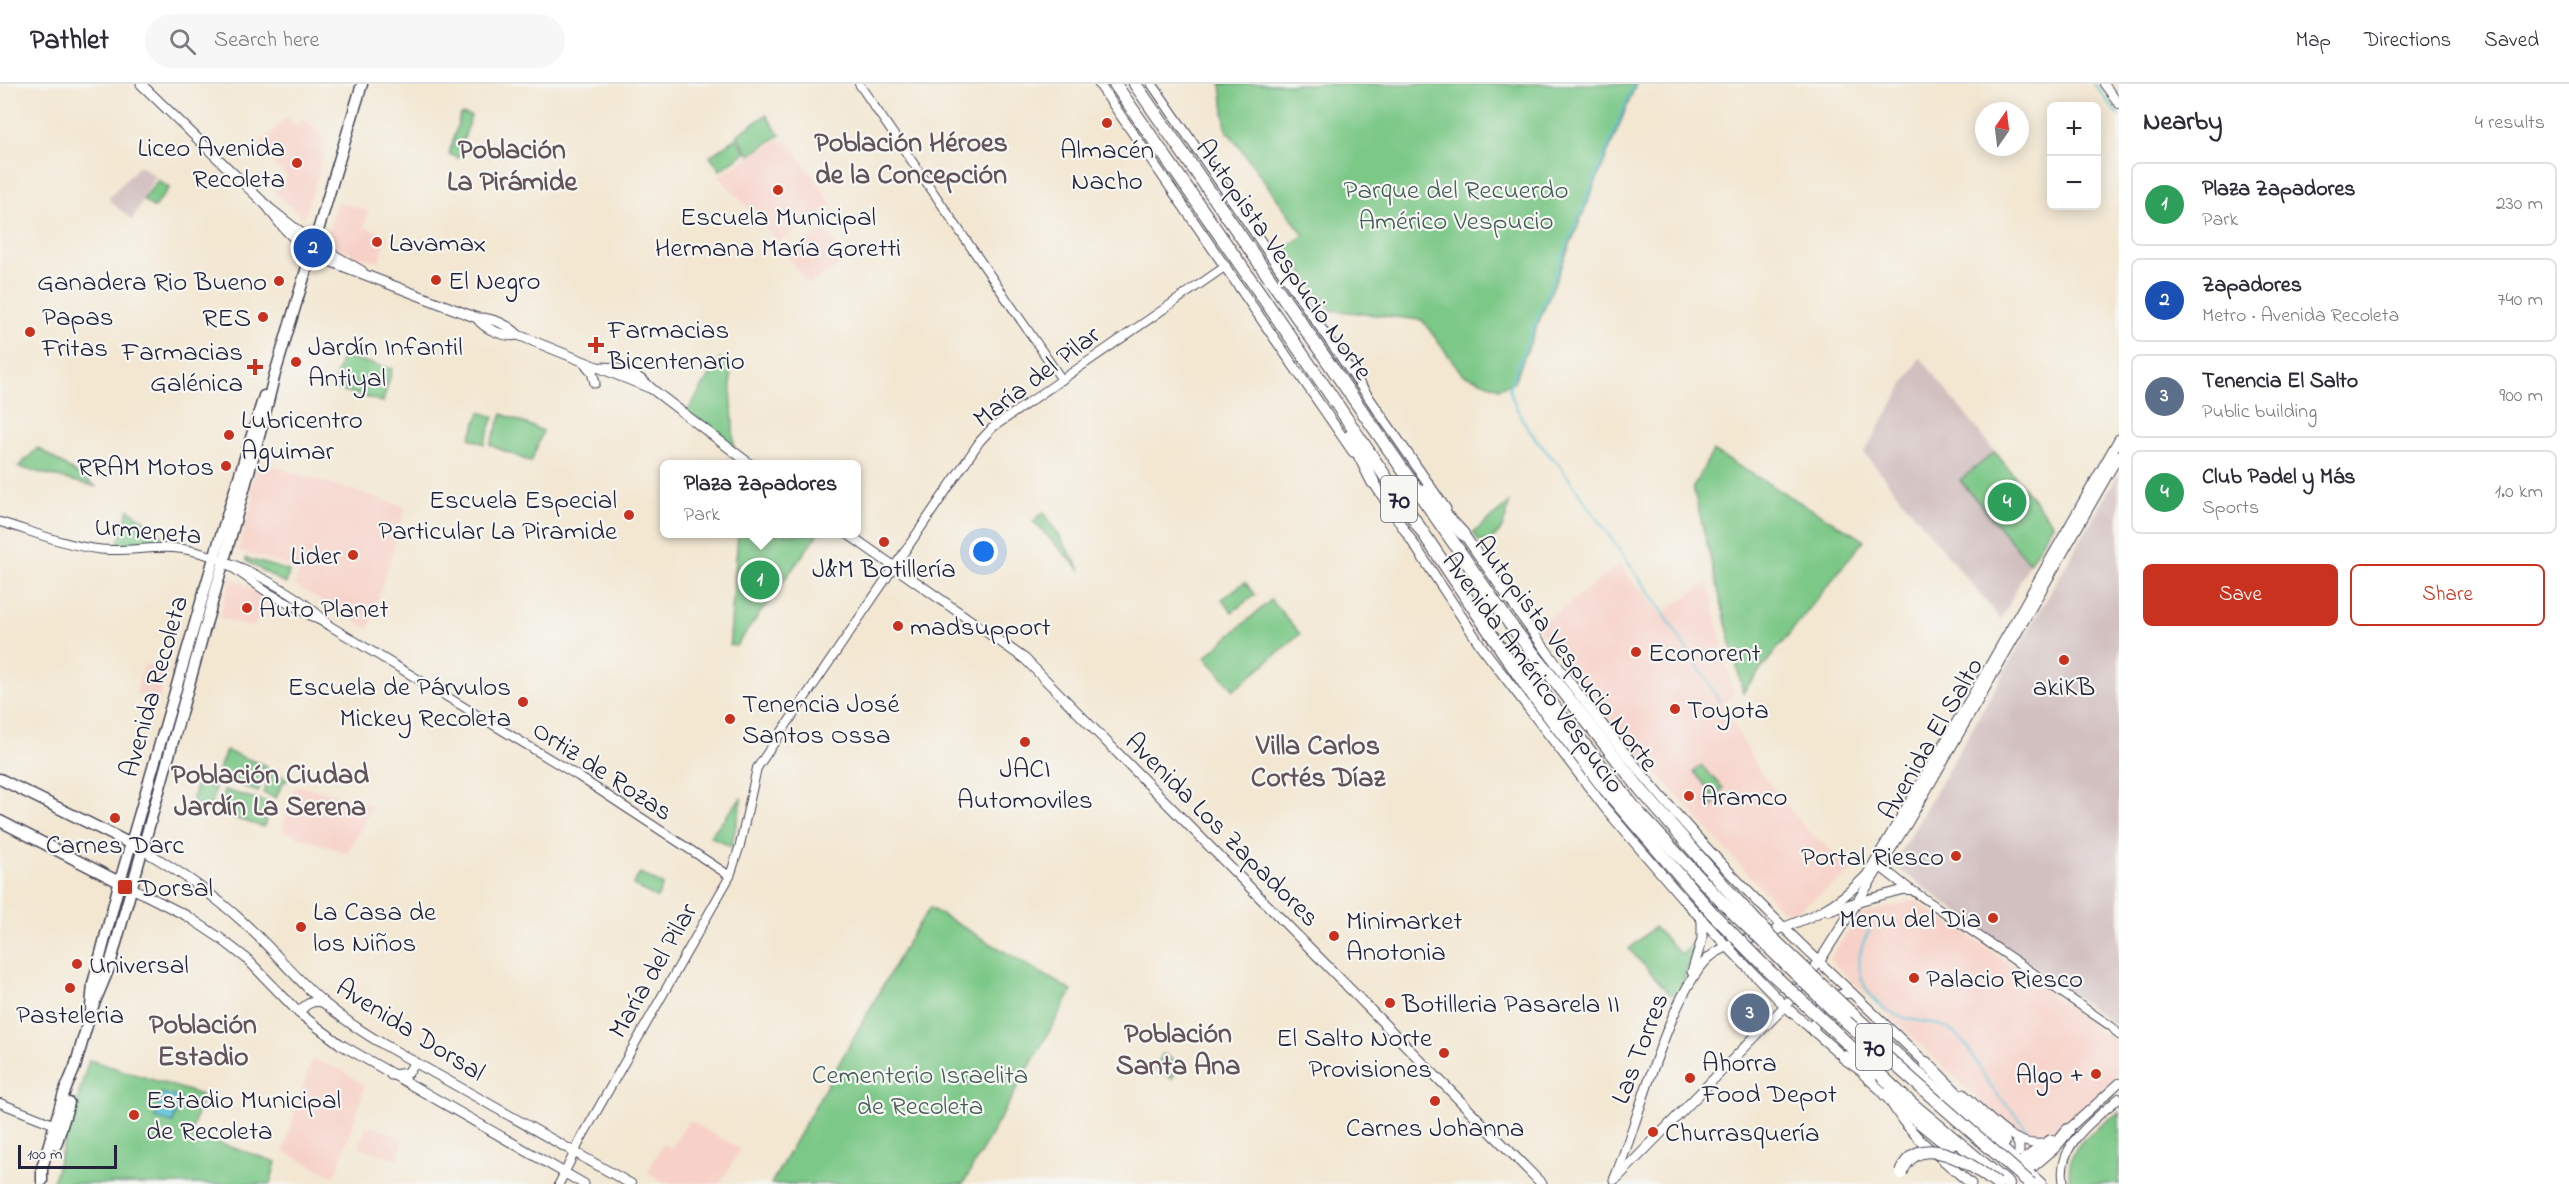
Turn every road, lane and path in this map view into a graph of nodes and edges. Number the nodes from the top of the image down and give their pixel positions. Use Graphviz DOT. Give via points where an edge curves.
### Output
graph roads {
  1 [pos="141,84"];
  2 [pos="362,84"];
  3 [pos="858,84"];
  4 [pos="1099,84"];
  5 [pos="1115,84"];
  6 [pos="1135,84"];
  7 [pos="1152,84"];
  8 [pos="2104,84"];
  9 [pos="2119,104"];
  10 [pos="268,207"];
  11 [pos="296,240"];
  12 [pos="313,248"];
  13 [pos="329,252"];
  14 [pos="1226,266"];
  15 [pos="366,274"];
  16 [pos="580,359"];
  17 [pos="1062,380"];
  18 [pos="595,383"];
  19 [pos="1332,397"];
  20 [pos="2119,439"];
  21 [pos="2119,455"];
  22 [pos="744,460"];
  23 [pos="1398,464"];
  24 [pos="1373,482"];
  25 [pos="0,522"];
  26 [pos="1463,534"];
  27 [pos="854,538"];
  28 [pos="219,559"];
  29 [pos="894,567"];
  30 [pos="1467,600"];
  31 [pos="192,633"];
  32 [pos="199,646"];
  33 [pos="0,779"];
  34 [pos="0,821"];
  35 [pos="131,843"];
  36 [pos="143,850"];
  37 [pos="1881,867"];
  38 [pos="730,876"];
  39 [pos="120,882"];
  40 [pos="1739,882"];
  41 [pos="132,888"];
  42 [pos="1909,889"];
  43 [pos="1727,899"];
  44 [pos="1857,902"];
  45 [pos="1818,915"];
  46 [pos="1707,917"];
  47 [pos="109,921"];
  48 [pos="1785,927"];
  49 [pos="118,936"];
  50 [pos="1750,939"];
  51 [pos="1727,946"];
  52 [pos="1740,959"];
  53 [pos="1819,962"];
  54 [pos="1691,980"];
  55 [pos="1852,993"];
  56 [pos="323,1002"];
  57 [pos="1785,1006"];
  58 [pos="91,1011"];
  59 [pos="299,1013"];
  60 [pos="1814,1032"];
  61 [pos="2119,1035"];
  62 [pos="1844,1057"];
  63 [pos="415,1062"];
  64 [pos="1926,1063"];
  65 [pos="391,1075"];
  66 [pos="2119,1083"];
  67 [pos="1885,1094"];
  68 [pos="2119,1098"];
  69 [pos="0,1103"];
  70 [pos="58,1126"];
  71 [pos="1946,1133"];
  72 [pos="2072,1134"];
  73 [pos="2016,1139"];
  74 [pos="2052,1141"];
  75 [pos="574,1152"];
  76 [pos="2026,1159"];
  77 [pos="1973,1165"];
  78 [pos="565,1174"];
  79 [pos="1900,1179"];
  80 [pos="41,1182"];
  81 [pos="1612,1183"];
  82 [pos="559,1184"];
  83 [pos="584,1184"];
  84 [pos="631,1184"];
  85 [pos="1542,1184"];
  86 [pos="1971,1184"];
  87 [pos="1997,1184"];
  88 [pos="2008,1184"];
  89 [pos="2031,1184"];
  90 [pos="2040,1184"];
  91 [pos="2064,1184"];
  1 -- 10 [label="main road"];
  2 -- 12 [label="main road, Avenida Recoleta"];
  3 -- 17 [label="street"];
  4 -- 14 [label="main road, Avenida Américo Vespucio"];
  5 -- 19 [label="highway, Autopista Vespucio Norte / 70"];
  6 -- 23 [label="highway, Autopista Vespucio Norte / 70"];
  7 -- 26 [label="main road"];
  8 -- 9 [label="street"];
  10 -- 11 [label="main road"];
  10 -- 12 [label="main road"];
  11 -- 12 [label="main road"];
  12 -- 13 [label="main road"];
  12 -- 15 [label="main road" via="347,270"];
  12 -- 28 [label="main road, Avenida Recoleta"];
  13 -- 15 [label="main road"];
  14 -- 17 [label="street, María del Pilar"];
  14 -- 24 [label="main road, Avenida Américo Vespucio"];
  15 -- 16 [label="main road" via="477,318 490,319 518,335"];
  16 -- 18 [label="main road" via="592,372"];
  16 -- 22 [label="main road" via="628,372 644,381"];
  17 -- 29 [label="street, María del Pilar" via="986,434"];
  19 -- 24 [label="highway"];
  19 -- 30 [label="highway, Autopista Vespucio Norte / 70"];
  20 -- 45 [label="main road, Avenida El Salto" via="1873,867 1850,892"];
  21 -- 37 [label="main road, Avenida El Salto"];
  23 -- 26 [label="highway"];
  23 -- 43 [label="highway, Autopista Vespucio Norte / 70" via="1510,624"];
  24 -- 46 [label="main road, Avenida Américo Vespucio" via="1480,646 1520,699 1605,808"];
  25 -- 28 [label="street, Urmeneta" via="93,549 176,548"];
  26 -- 40 [label="main road" via="1540,645 1626,755"];
  27 -- 29 [label="main road, Avenida Los Zapadores"];
  28 -- 31 [label="main road, Avenida Recoleta"];
  28 -- 32 [label="main road, Avenida Recoleta"];
  28 -- 38 [label="street, Ortiz de Rozas" via="267,592 578,776"];
  29 -- 38 [label="street, María del Pilar" via="759,764"];
  29 -- 85 [label="main road, Avenida Los Zapadores" via="1025,659"];
  30 -- 43 [label="highway, 70" via="1638,812"];
  30 -- 46 [label="highway, Autopista Vespucio Norte" via="1576,753"];
  31 -- 32 [label="main road"];
  31 -- 35 [label="main road, Avenida Recoleta"];
  32 -- 36 [label="main road, Avenida Recoleta"];
  33 -- 35 [label="main road, Avenida Dorsal"];
  34 -- 39 [label="main road, Avenida Dorsal"];
  35 -- 36 [label="main road, Avenida Dorsal"];
  35 -- 39 [label="main road, Avenida Recoleta"];
  36 -- 41 [label="main road, Avenida Recoleta"];
  36 -- 56 [label="main road, Avenida Dorsal" via="220,901"];
  37 -- 42 [label="main road"];
  37 -- 44 [label="main road, Avenida El Salto"];
  38 -- 75 [label="street, María del Pilar"];
  39 -- 41 [label="main road, Avenida Dorsal"];
  39 -- 47 [label="main road, Avenida Recoleta"];
  40 -- 46 [label="main road" via="1744,897 1736,916 1713,924"];
  40 -- 48 [label="main road"];
  41 -- 49 [label="main road, Avenida Recoleta"];
  41 -- 59 [label="main road, Avenida Dorsal" via="220,938"];
  42 -- 44 [label="street"];
  42 -- 61 [label="street"];
  43 -- 89 [label="highway, 70, bridge" via="1833,1010"];
  43 -- 90 [label="highway, Autopista Vespucio Norte / 70, bridge"];
  44 -- 45 [label="main road"];
  44 -- 53 [label="main road, Avenida El Salto"];
  45 -- 48 [label="main road, Avenida El Salto"];
  46 -- 51 [label="main road, Avenida Américo Vespucio"];
  46 -- 54 [label="main road"];
  46 -- 71 [label="highway, Autopista Vespucio Norte, bridge"];
  47 -- 49 [label="main road" via="116,926"];
  47 -- 58 [label="main road, Avenida Recoleta" via="93,984"];
  48 -- 50 [label="main road, Avenida El Salto"];
  48 -- 53 [label="main road"];
  49 -- 58 [label="main road, Avenida Recoleta"];
  50 -- 51 [label="main road, Avenida El Salto"];
  50 -- 52 [label="main road" via="1739,949"];
  51 -- 52 [label="main road, Avenida Américo Vespucio"];
  51 -- 54 [label="main road, Las Torres" via="1705,960"];
  52 -- 57 [label="main road, Avenida Américo Vespucio"];
  53 -- 55 [label="main road"];
  53 -- 57 [label="main road, Avenida El Salto"];
  54 -- 81 [label="main road, Las Torres" via="1652,1071"];
  55 -- 60 [label="main road" via="1837,995 1824,1003 1815,1016"];
  55 -- 64 [label="main road"];
  56 -- 59 [label="main road" via="307,1004"];
  56 -- 63 [label="main road, Avenida Dorsal" via="363,1032"];
  57 -- 60 [label="main road, Avenida Américo Vespucio"];
  57 -- 81 [label="main road, Avenida El Salto"];
  58 -- 70 [label="main road, Avenida Recoleta"];
  59 -- 65 [label="main road, Avenida Dorsal"];
  60 -- 62 [label="main road, Avenida Américo Vespucio"];
  62 -- 67 [label="main road, Avenida Américo Vespucio"];
  62 -- 71 [label="highway"];
  63 -- 65 [label="main road" via="408,1073"];
  63 -- 75 [label="main road, Avenida Dorsal"];
  64 -- 73 [label="street"];
  64 -- 90 [label="highway"];
  65 -- 78 [label="main road, Avenida Dorsal"];
  66 -- 72 [label="street"];
  67 -- 77 [label="highway, bridge"];
  67 -- 86 [label="main road, Avenida Américo Vespucio" via="1907,1126"];
  68 -- 72 [label="street"];
  69 -- 70 [label="street"];
  70 -- 80 [label="main road, Avenida Recoleta" via="42,1168"];
  71 -- 88 [label="highway, Autopista Vespucio Norte"];
  72 -- 74 [label="street"];
  72 -- 76 [label="highway"];
  72 -- 91 [label="street" via="2063,1160"];
  73 -- 74 [label="street" via="2034,1144"];
  73 -- 76 [label="main road"];
  74 -- 76 [label="highway"];
  75 -- 78 [label="street, María del Pilar"];
  75 -- 84 [label="main road, Avenida Dorsal"];
  77 -- 79 [label="highway, bridge" via="1928,1151 1912,1157"];
  77 -- 87 [label="highway, bridge"];
  78 -- 82 [label="street, María del Pilar"];
  78 -- 83 [label="main road, Avenida Dorsal"];
}
